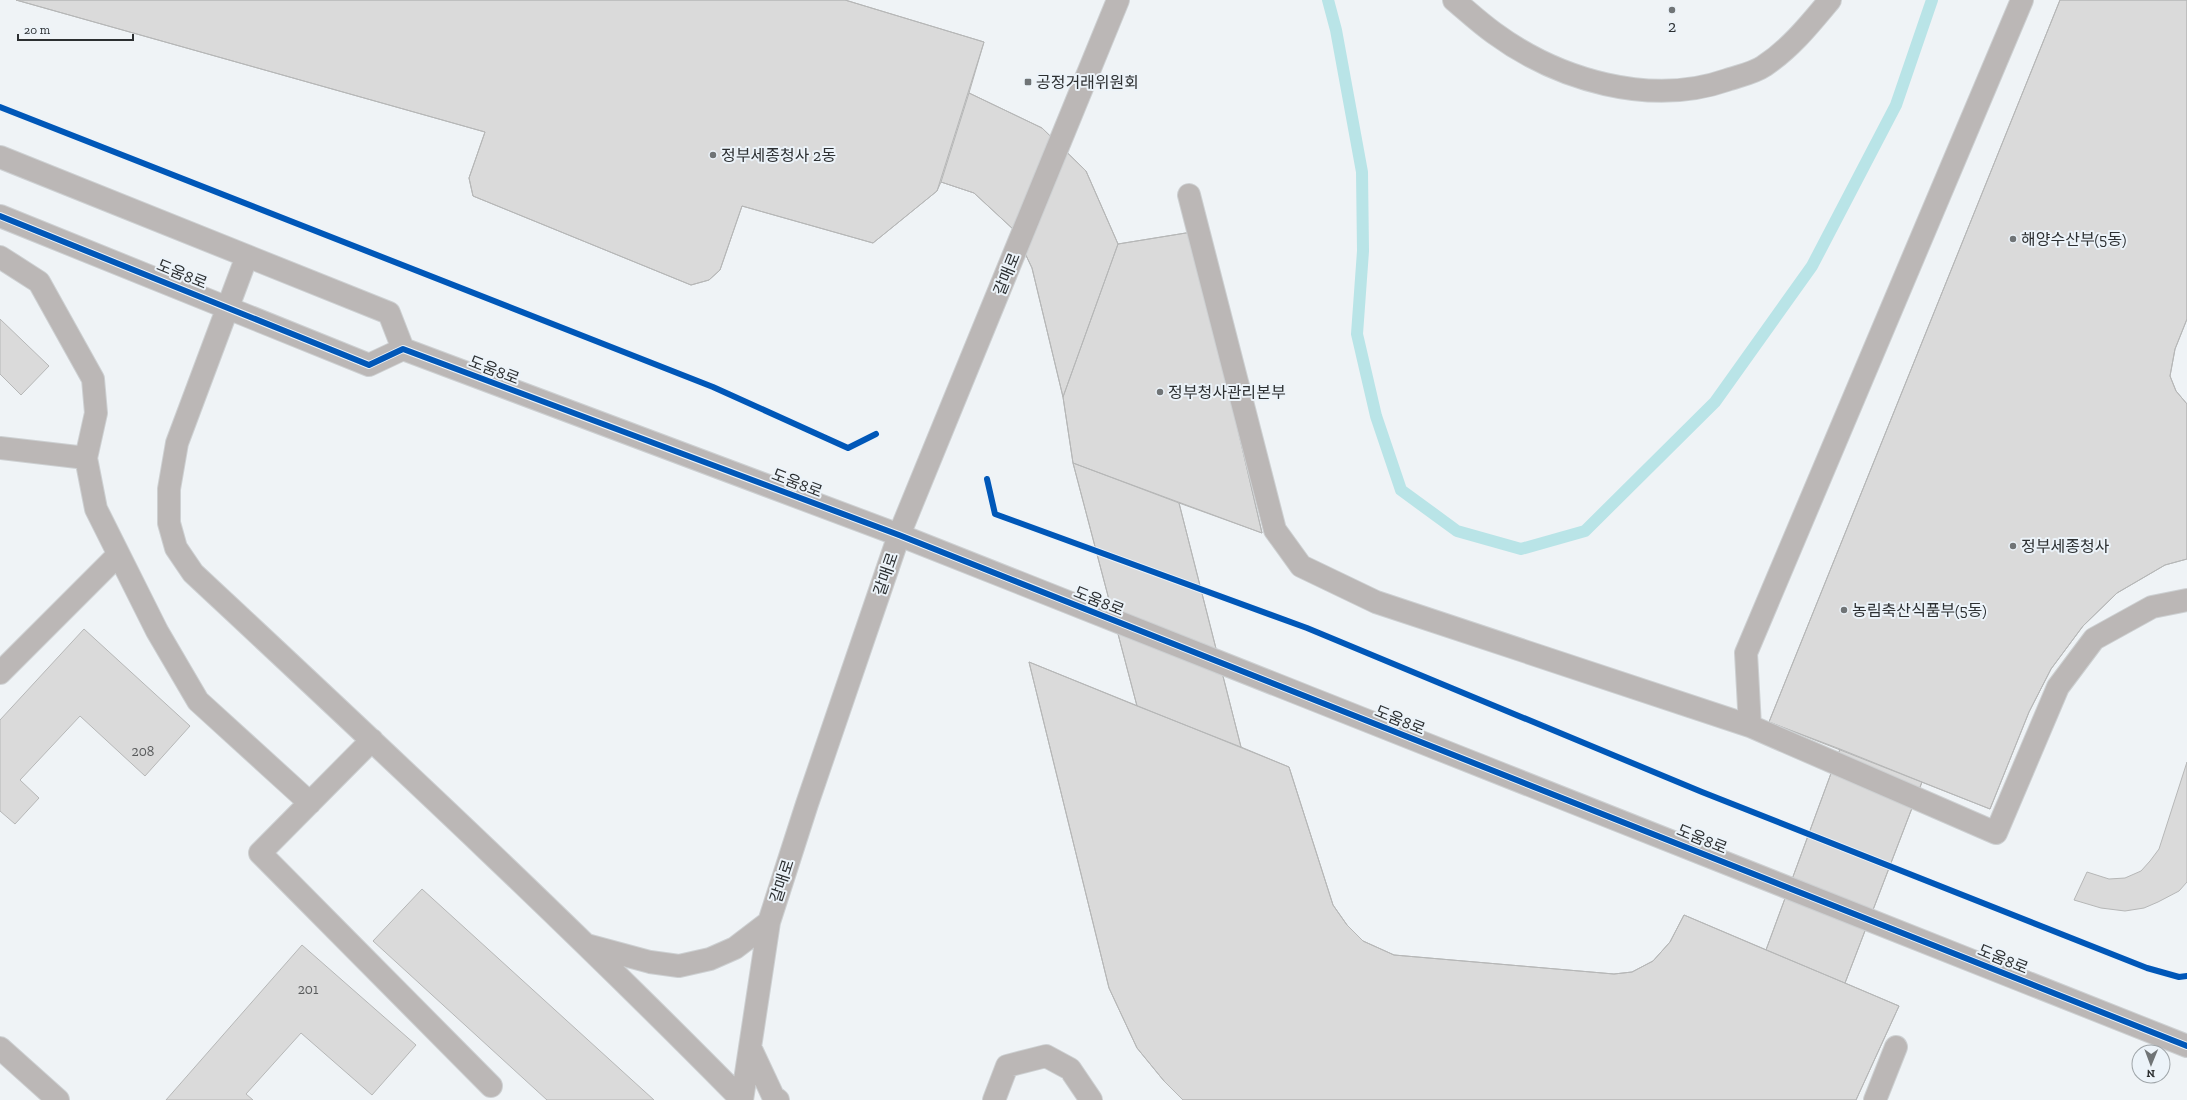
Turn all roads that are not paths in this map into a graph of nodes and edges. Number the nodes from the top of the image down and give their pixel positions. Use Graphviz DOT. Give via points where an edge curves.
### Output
graph roads {
  1 [pos="1118,0"];
  2 [pos="1454,0"];
  3 [pos="1830,0"];
  4 [pos="2022,0"];
  5 [pos="0,157"];
  6 [pos="1189,195"];
  7 [pos="0,216"];
  8 [pos="247,256"];
  9 [pos="0,257"];
  10 [pos="228,307"];
  11 [pos="403,349"];
  12 [pos="0,448"];
  13 [pos="86,458"];
  14 [pos="899,535"];
  15 [pos="118,555"];
  16 [pos="2187,600"];
  17 [pos="0,673"];
  18 [pos="1750,726"];
  19 [pos="372,740"];
  20 [pos="310,803"];
  21 [pos="769,922"];
  22 [pos="584,944"];
  23 [pos="750,1046"];
  24 [pos="2187,1046"];
  25 [pos="1896,1047"];
  26 [pos="0,1048"];
  27 [pos="492,1086"];
  28 [pos="58,1100"];
  29 [pos="742,1100"];
  30 [pos="778,1100"];
  31 [pos="994,1100"];
  32 [pos="1091,1100"];
  33 [pos="1875,1100"];
  1 -- 14 [label="street, 갈매로"];
  2 -- 3 [label="street" via="1494,33 1539,60 1578,76 1622,89 1671,92 1713,85 1763,67 1796,40"];
  4 -- 18 [label="street" via="1746,653"];
  5 -- 8 [label="street"];
  6 -- 18 [label="street" via="1275,530 1301,566 1376,602"];
  7 -- 10 [label="street, 도움8로"];
  8 -- 10 [label="street"];
  8 -- 11 [label="street" via="389,313"];
  9 -- 13 [label="street" via="39,282 93,379 96,412"];
  10 -- 11 [label="street, 도움8로" via="369,365"];
  10 -- 19 [label="street" via="177,443 169,489 169,523 176,548 193,573"];
  11 -- 14 [label="street, 도움8로"];
  12 -- 13 [label="street"];
  13 -- 15 [label="street" via="96,508"];
  14 -- 21 [label="street, 갈매로" via="809,796"];
  14 -- 24 [label="street, 도움8로"];
  15 -- 17 [label="street"];
  15 -- 20 [label="street" via="157,631 198,701"];
  16 -- 18 [label="street" via="2152,607 2094,639 2058,687 1996,833"];
  19 -- 20 [label="street"];
  19 -- 22 [label="street"];
  20 -- 27 [label="street" via="260,853"];
  21 -- 22 [label="street" via="735,948 710,959 679,966 650,962"];
  21 -- 23 [label="street, 갈매로"];
  22 -- 29 [label="street"];
  23 -- 29 [label="street, 갈매로"];
  23 -- 30 [label="street" via="773,1096"];
  25 -- 33 [label="street"];
  26 -- 28 [label="street"];
  31 -- 32 [label="street" via="1007,1066 1046,1056 1070,1069"];
}
